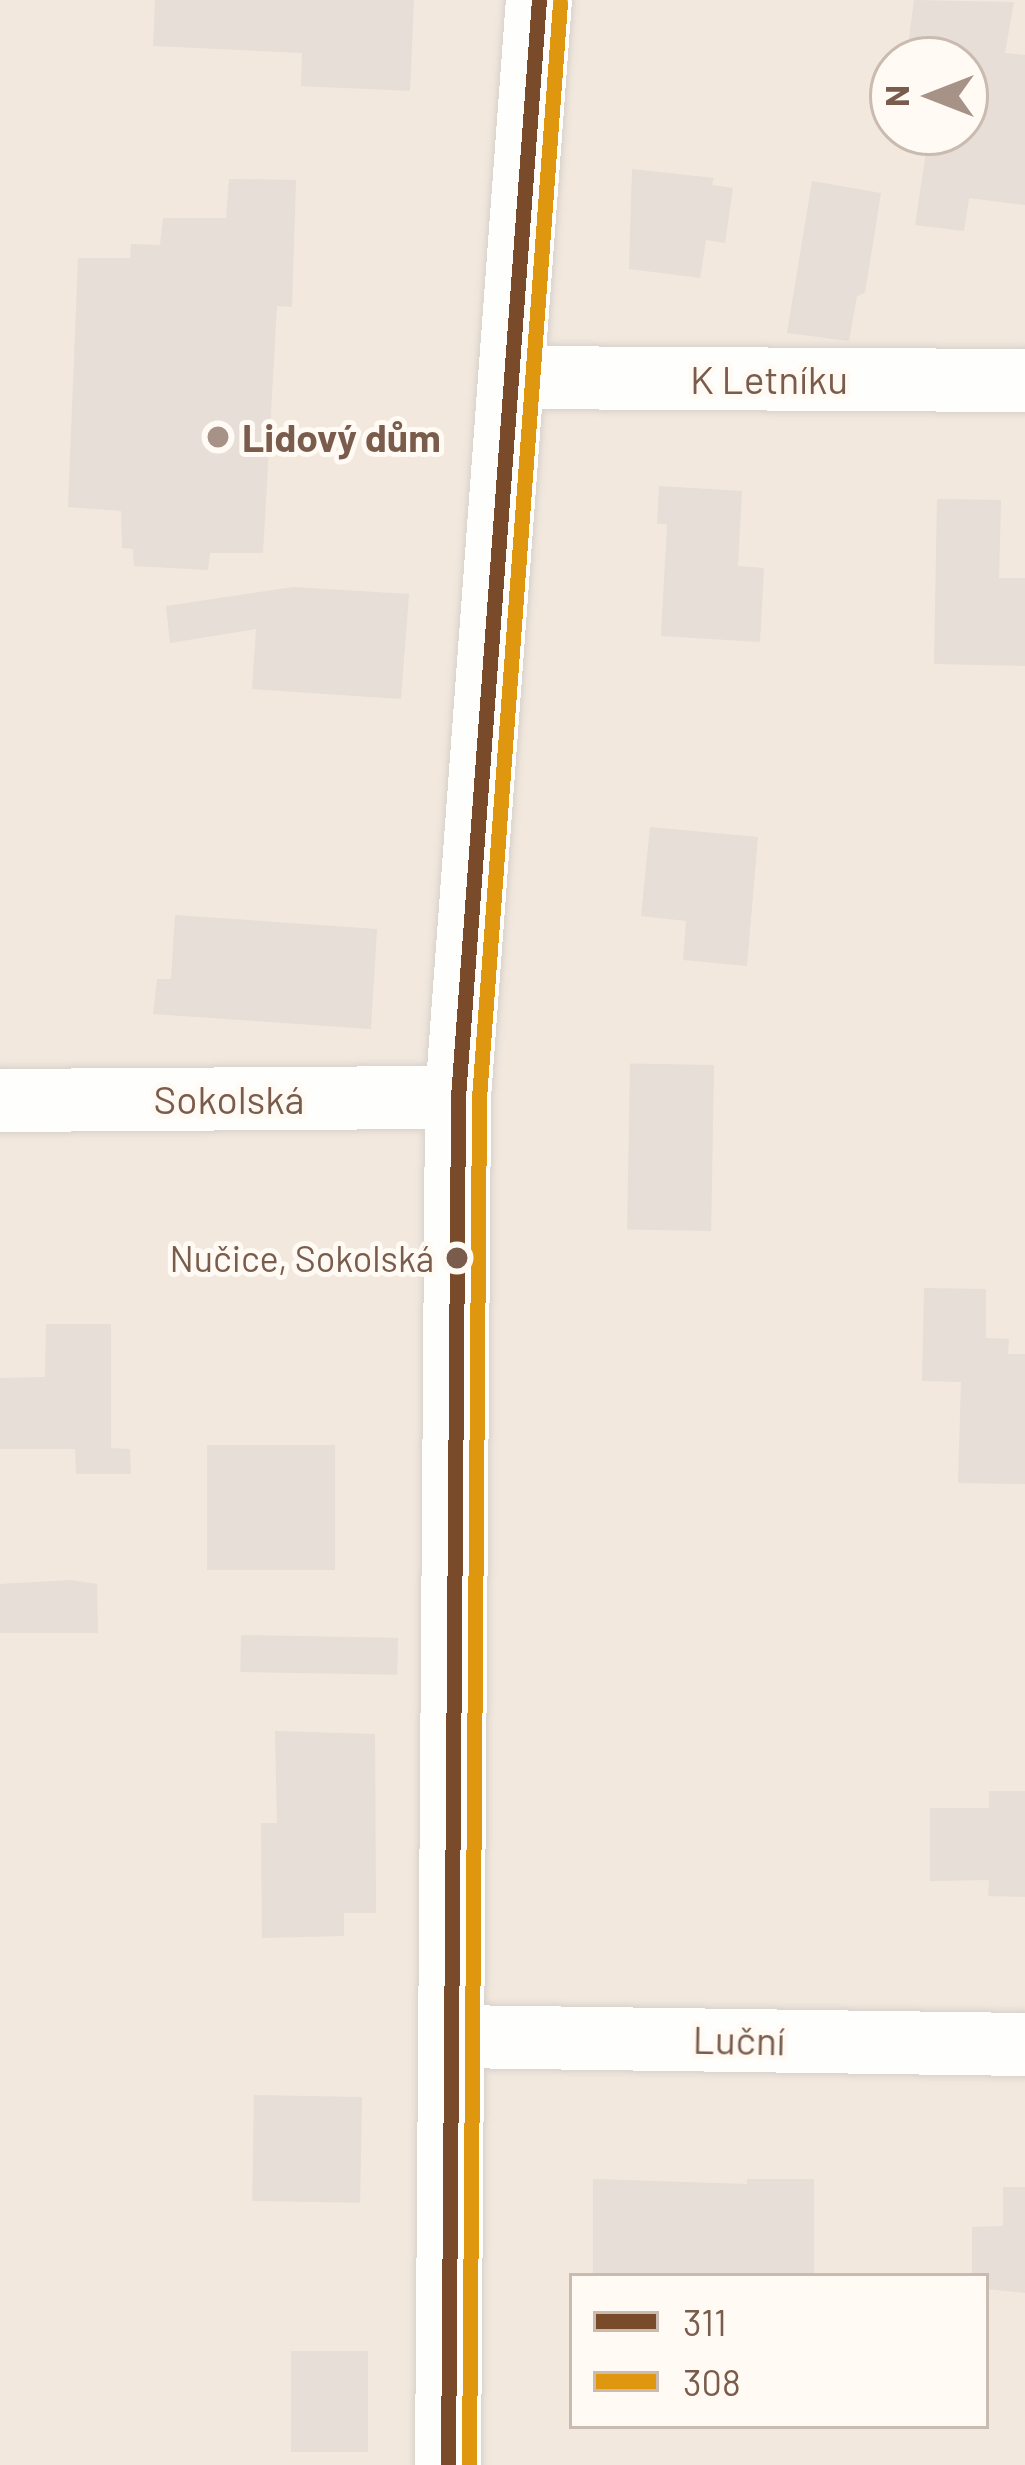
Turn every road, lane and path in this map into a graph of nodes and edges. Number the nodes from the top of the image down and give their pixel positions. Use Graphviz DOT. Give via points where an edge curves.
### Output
graph roads {
  1 [pos="539,0"];
  2 [pos="514,377"];
  3 [pos="1025,380"];
  4 [pos="458,1097"];
  5 [pos="0,1100"];
  6 [pos="453,2036"];
  7 [pos="1025,2044"];
  8 [pos="448,2465"];
  1 -- 2 [label="street"];
  2 -- 3 [label="street, K Letníku"];
  2 -- 4 [label="street"];
  4 -- 5 [label="street, Sokolská"];
  4 -- 6 [label="street"];
  6 -- 7 [label="street, Luční"];
  6 -- 8 [label="street"];
}
